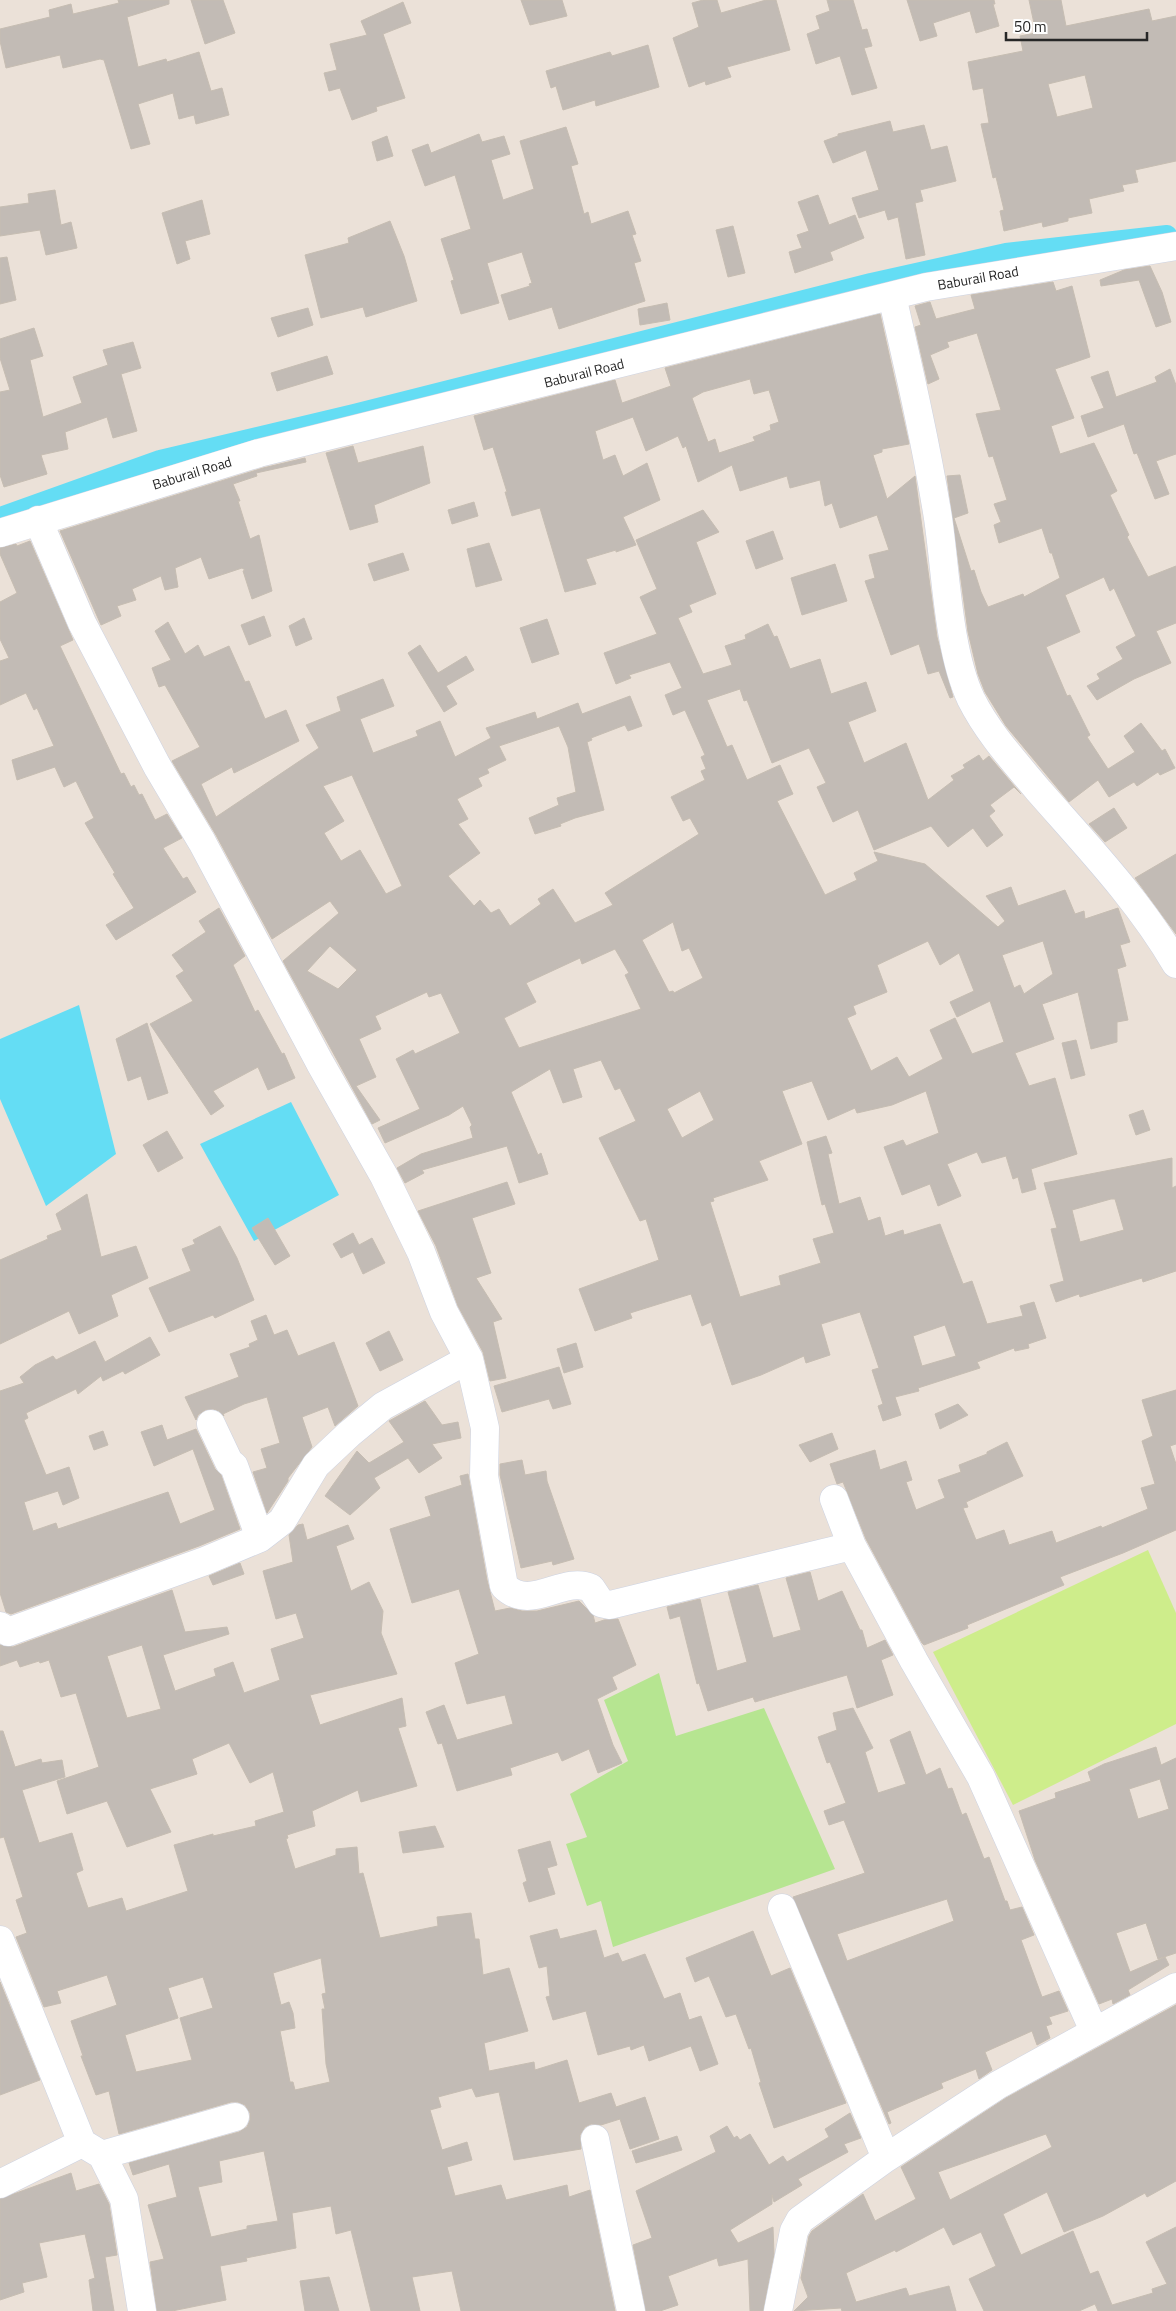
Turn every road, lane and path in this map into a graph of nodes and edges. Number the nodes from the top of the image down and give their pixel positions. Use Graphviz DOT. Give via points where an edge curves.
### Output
graph roads {
  1 [pos="1176,246"];
  2 [pos="892,296"];
  3 [pos="38,520"];
  4 [pos="0,533"];
  5 [pos="1176,964"];
  6 [pos="469,1359"];
  7 [pos="211,1424"];
  8 [pos="834,1499"];
  9 [pos="260,1538"];
  10 [pos="852,1546"];
  11 [pos="0,1626"];
  12 [pos="782,1908"];
  13 [pos="0,1940"];
  14 [pos="1176,1987"];
  15 [pos="1094,2032"];
  16 [pos="235,2118"];
  17 [pos="595,2139"];
  18 [pos="92,2149"];
  19 [pos="886,2158"];
  20 [pos="0,2184"];
  21 [pos="142,2311"];
  22 [pos="631,2311"];
  23 [pos="778,2311"];
  1 -- 2 [label="street, Baburail Road" via="1010,272"];
  2 -- 3 [label="street, Baburail Road" via="259,453"];
  2 -- 5 [label="street" via="927,449 951,627 970,697 997,741 1133,898"];
  3 -- 4 [label="street, Baburail Road"];
  3 -- 6 [label="street" via="82,624 384,1176 444,1312"];
  6 -- 9 [label="street" via="383,1406 349,1434 316,1465 282,1521"];
  6 -- 10 [label="street" via="485,1428 484,1476 504,1586 516,1595 532,1596 576,1584 591,1588 602,1603 610,1605"];
  7 -- 9 [label="street" via="234,1466"];
  8 -- 10 [label="street"];
  9 -- 11 [label="street" via="8,1632"];
  10 -- 15 [label="street" via="981,1777"];
  12 -- 19 [label="street"];
  13 -- 18 [label="street"];
  14 -- 15 [label="street"];
  15 -- 19 [label="street" via="998,2085"];
  16 -- 18 [label="street"];
  17 -- 22 [label="street"];
  18 -- 20 [label="street"];
  18 -- 21 [label="street" via="124,2199"];
  19 -- 23 [label="street" via="800,2220 794,2231"];
}
